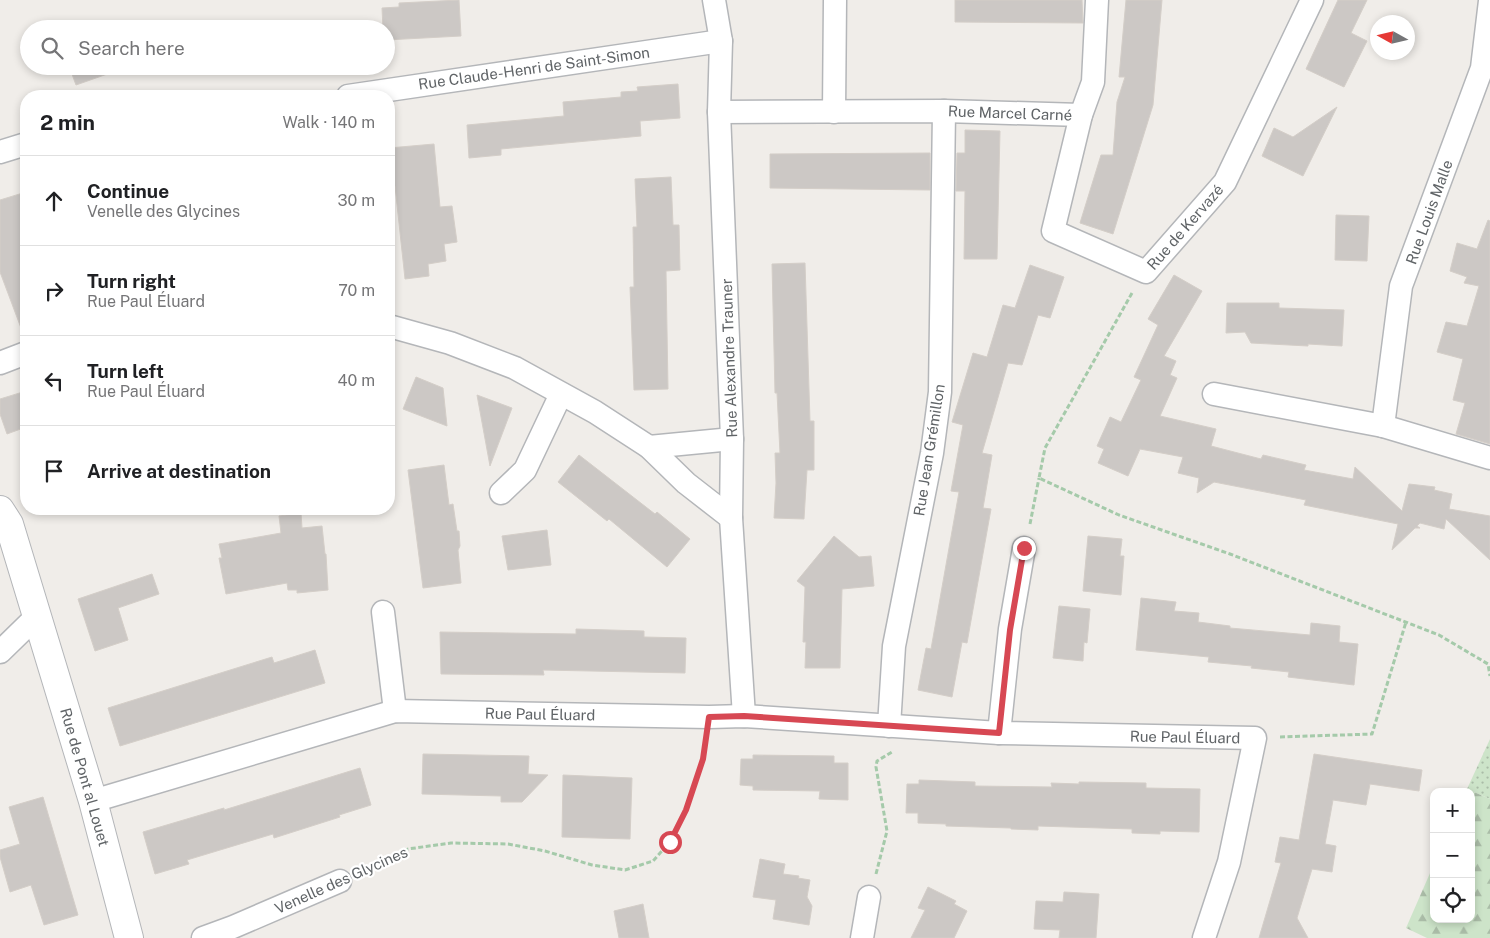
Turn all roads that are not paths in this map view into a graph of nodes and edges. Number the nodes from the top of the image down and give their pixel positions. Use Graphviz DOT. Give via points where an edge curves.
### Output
graph roads {
  1 [pos="714,0"];
  2 [pos="836,0"];
  3 [pos="1098,0"];
  4 [pos="1312,0"];
  5 [pos="1490,1"];
  6 [pos="721,41"];
  7 [pos="389,90"];
  8 [pos="944,111"];
  9 [pos="719,112"];
  10 [pos="834,112"];
  11 [pos="1081,115"];
  12 [pos="20,146"];
  13 [pos="0,152"];
  14 [pos="1146,272"];
  15 [pos="395,328"];
  16 [pos="20,355"];
  17 [pos="0,363"];
  18 [pos="561,394"];
  19 [pos="1214,394"];
  20 [pos="1383,426"];
  21 [pos="732,439"];
  22 [pos="649,447"];
  23 [pos="1490,458"];
  24 [pos="501,493"];
  25 [pos="0,510"];
  26 [pos="731,518"];
  27 [pos="1024,548"];
  28 [pos="382,612"];
  29 [pos="37,616"];
  30 [pos="0,652"];
  31 [pos="395,711"];
  32 [pos="744,716"];
  33 [pos="889,726"];
  34 [pos="999,733"];
  35 [pos="92,800"];
  36 [pos="340,881"];
  37 [pos="869,897"];
  38 [pos="129,938"];
  39 [pos="202,938"];
  40 [pos="862,938"];
  41 [pos="1204,938"];
  1 -- 6 [label="street, Rue Alexandre Trauner"];
  2 -- 10 [label="street"];
  3 -- 11 [label="street" via="1093,82"];
  4 -- 14 [label="street, Rue de Kervazé" via="1225,182"];
  5 -- 20 [label="street, Rue Louis Malle" via="1482,68 1401,286"];
  6 -- 7 [label="street, Rue Claude-Henri de Saint-Simon"];
  6 -- 9 [label="street, Rue Alexandre Trauner"];
  8 -- 10 [label="street, Rue Marcel Carné"];
  8 -- 11 [label="street, Rue Marcel Carné"];
  8 -- 33 [label="street, Rue Jean Grémillon" via="940,392 932,453 894,646"];
  9 -- 10 [label="street, Rue Marcel Carné"];
  9 -- 21 [label="street, Rue Alexandre Trauner"];
  11 -- 14 [label="street, Rue Marcel Carné" via="1053,231"];
  12 -- 13 [label="street"];
  15 -- 18 [label="street" via="450,343 515,368"];
  16 -- 17 [label="street"];
  18 -- 22 [label="street"];
  18 -- 24 [label="street" via="525,470"];
  19 -- 20 [label="street"];
  20 -- 23 [label="street"];
  21 -- 22 [label="street"];
  21 -- 26 [label="street, Rue Alexandre Trauner"];
  22 -- 26 [label="street"];
  25 -- 29 [label="street, Rue de Pont al Louet" via="9,524"];
  26 -- 32 [label="street, Rue Alexandre Trauner"];
  27 -- 34 [label="street" via="1010,630"];
  28 -- 31 [label="street"];
  29 -- 30 [label="street"];
  29 -- 35 [label="street, Rue de Pont al Louet"];
  31 -- 32 [label="street, Rue Paul Éluard"];
  31 -- 35 [label="street, Rue Paul Éluard"];
  32 -- 33 [label="street, Rue Paul Éluard"];
  33 -- 34 [label="street, Rue Paul Éluard"];
  34 -- 41 [label="street, Rue Paul Éluard" via="1255,738 1229,862"];
  35 -- 38 [label="street, Rue de Pont al Louet"];
  36 -- 39 [label="street, Venelle des Glycines"];
  37 -- 40 [label="street"];
}
